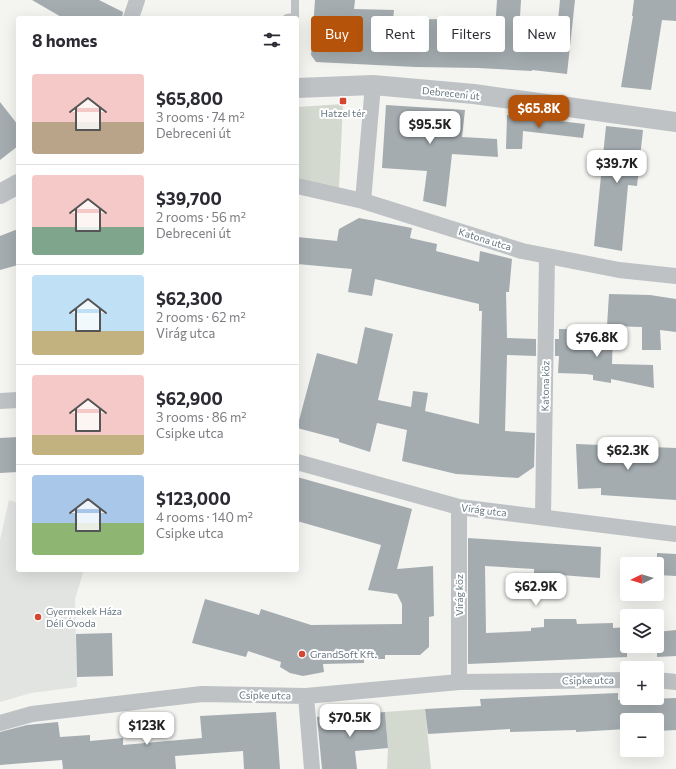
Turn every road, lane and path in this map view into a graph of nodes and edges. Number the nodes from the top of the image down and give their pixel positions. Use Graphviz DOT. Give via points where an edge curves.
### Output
graph roads {
  1 [pos="137,0"];
  2 [pos="295,0"];
  3 [pos="132,16"];
  4 [pos="292,16"];
  5 [pos="373,85"];
  6 [pos="299,88"];
  7 [pos="676,122"];
  8 [pos="16,185"];
  9 [pos="299,186"];
  10 [pos="0,194"];
  11 [pos="363,201"];
  12 [pos="547,256"];
  13 [pos="676,276"];
  14 [pos="16,400"];
  15 [pos="0,401"];
  16 [pos="299,463"];
  17 [pos="459,507"];
  18 [pos="543,516"];
  19 [pos="676,534"];
  20 [pos="620,680"];
  21 [pos="664,681"];
  22 [pos="459,682"];
  23 [pos="676,682"];
  24 [pos="306,696"];
  25 [pos="0,723"];
  26 [pos="312,769"];
  1 -- 3 [label="street"];
  2 -- 4 [label="lane"];
  5 -- 6 [label="street, Debreceni út"];
  5 -- 7 [label="street, Debreceni út" via="474,94"];
  5 -- 11 [label="street"];
  8 -- 10 [label="street"];
  9 -- 11 [label="street, Katona utca"];
  11 -- 12 [label="street, Katona utca" via="522,251"];
  12 -- 13 [label="street, Katona utca" via="619,270"];
  12 -- 18 [label="street, Katona köz"];
  14 -- 15 [label="street"];
  16 -- 17 [label="street, Virág utca"];
  17 -- 18 [label="street, Virág utca"];
  17 -- 22 [label="street, Virág köz"];
  18 -- 19 [label="street, Virág utca"];
  20 -- 22 [label="street, Csipke utca"];
  21 -- 23 [label="street"];
  22 -- 24 [label="street, Csipke utca"];
  24 -- 25 [label="street, Csipke utca" via="202,694 32,714"];
  24 -- 26 [label="street"];
}
